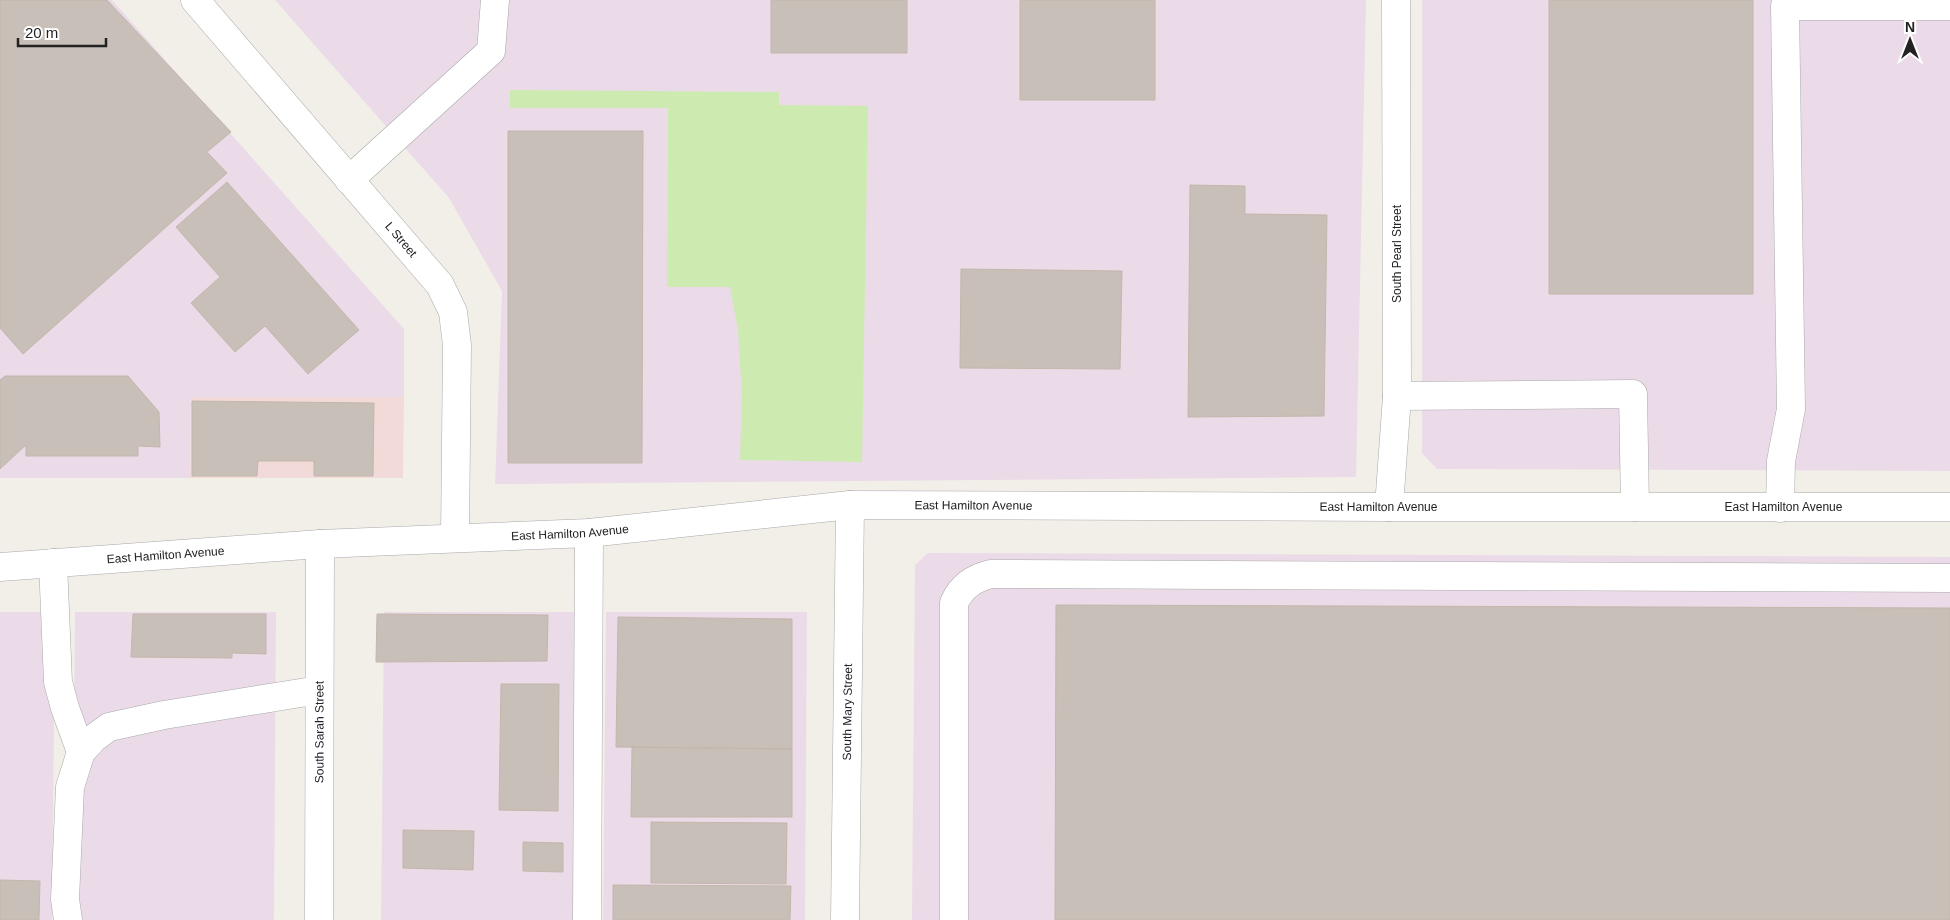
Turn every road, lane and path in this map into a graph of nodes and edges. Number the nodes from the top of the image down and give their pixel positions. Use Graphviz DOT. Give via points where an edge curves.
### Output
graph roads {
  1 [pos="195,0"];
  2 [pos="495,0"];
  3 [pos="1396,0"];
  4 [pos="1950,6"];
  5 [pos="349,180"];
  6 [pos="1397,396"];
  7 [pos="850,505"];
  8 [pos="1389,507"];
  9 [pos="1635,507"];
  10 [pos="1950,507"];
  11 [pos="1780,508"];
  12 [pos="589,533"];
  13 [pos="455,538"];
  14 [pos="320,544"];
  15 [pos="53,563"];
  16 [pos="0,567"];
  17 [pos="1950,578"];
  18 [pos="319,690"];
  19 [pos="81,752"];
  20 [pos="68,920"];
  21 [pos="318,920"];
  22 [pos="587,920"];
  23 [pos="845,920"];
  24 [pos="954,920"];
  1 -- 5 [label="street, L Street"];
  2 -- 5 [label="street" via="491,51"];
  3 -- 6 [label="street, South Pearl Street"];
  4 -- 11 [label="street" via="1785,6 1791,409 1781,461"];
  5 -- 13 [label="street, L Street" via="440,285 453,312 457,345"];
  6 -- 8 [label="street, South Pearl Street"];
  6 -- 9 [label="street" via="1633,394"];
  7 -- 8 [label="street, East Hamilton Avenue"];
  7 -- 12 [label="street, East Hamilton Avenue"];
  7 -- 23 [label="street, South Mary Street"];
  8 -- 9 [label="street, East Hamilton Avenue"];
  9 -- 11 [label="street, East Hamilton Avenue"];
  10 -- 11 [label="street, East Hamilton Avenue"];
  12 -- 13 [label="street, East Hamilton Avenue"];
  12 -- 22 [label="street"];
  13 -- 14 [label="street, East Hamilton Avenue"];
  14 -- 15 [label="street, East Hamilton Avenue"];
  14 -- 18 [label="street, South Sarah Street"];
  15 -- 16 [label="street, East Hamilton Avenue"];
  15 -- 19 [label="street" via="58,682"];
  17 -- 24 [label="street" via="980,576 958,593 954,603"];
  18 -- 19 [label="street" via="109,727"];
  18 -- 21 [label="street, South Sarah Street"];
  19 -- 20 [label="street" via="70,787 65,899"];
}
